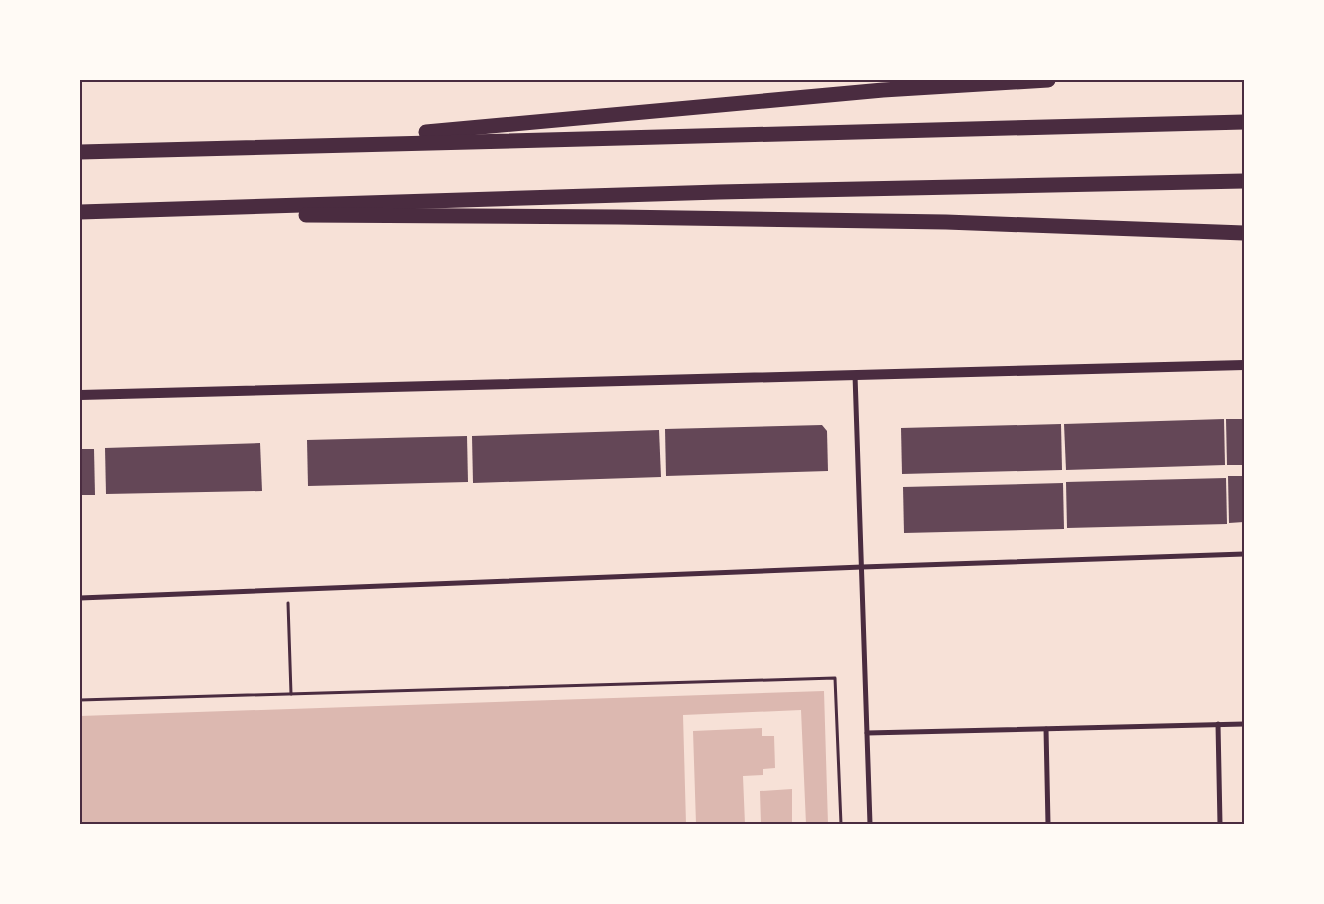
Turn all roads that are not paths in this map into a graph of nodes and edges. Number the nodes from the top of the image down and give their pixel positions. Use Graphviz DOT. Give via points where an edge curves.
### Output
graph roads {
  1 [pos="1048,80"];
  2 [pos="1244,122"];
  3 [pos="80,151"];
  4 [pos="1244,181"];
  5 [pos="80,213"];
  6 [pos="1244,233"];
  7 [pos="1244,365"];
  8 [pos="854,375"];
  9 [pos="80,395"];
  10 [pos="1244,554"];
  11 [pos="862,567"];
  12 [pos="80,598"];
  13 [pos="1218,724"];
  14 [pos="1244,724"];
  15 [pos="1046,729"];
  16 [pos="867,733"];
  17 [pos="870,824"];
  18 [pos="1048,824"];
  19 [pos="1220,824"];
  1 -- 3 [label="highway" via="884,90 437,132"];
  2 -- 3 [label="highway"];
  4 -- 5 [label="highway" via="709,193"];
  5 -- 6 [label="highway" via="946,222"];
  7 -- 8 [label="main road"];
  8 -- 9 [label="main road"];
  8 -- 11 [label="street"];
  10 -- 11 [label="street"];
  11 -- 12 [label="street"];
  11 -- 16 [label="street"];
  13 -- 14 [label="street"];
  13 -- 15 [label="street"];
  13 -- 19 [label="street"];
  15 -- 16 [label="street"];
  15 -- 18 [label="street"];
  16 -- 17 [label="street"];
}
